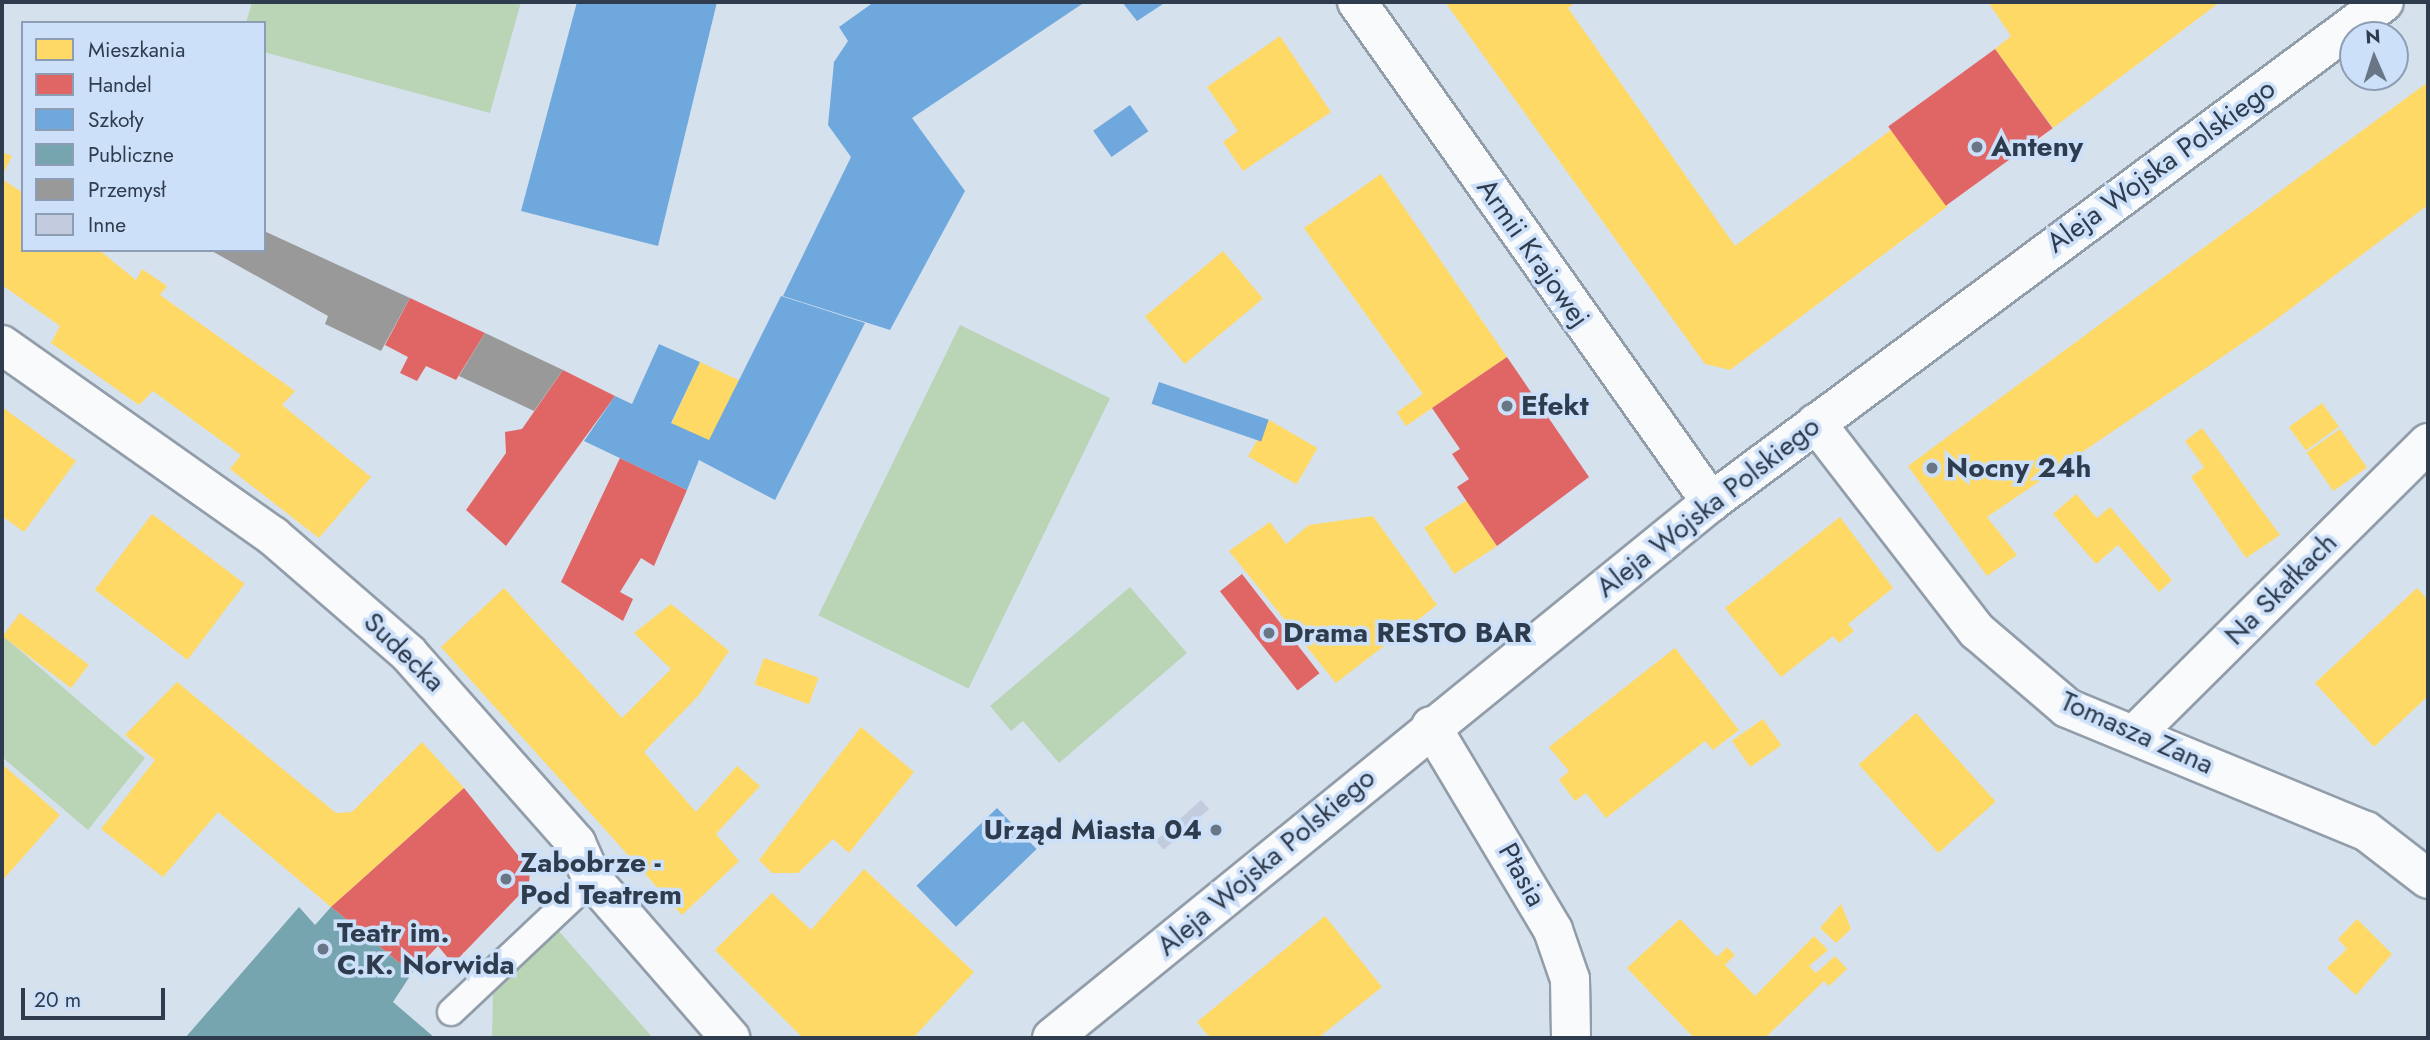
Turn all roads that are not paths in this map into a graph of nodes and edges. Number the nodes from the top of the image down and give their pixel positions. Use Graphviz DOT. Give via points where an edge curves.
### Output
graph roads {
  1 [pos="1357,2"];
  2 [pos="2368,6"];
  3 [pos="2,345"];
  4 [pos="1816,422"];
  5 [pos="2428,443"];
  6 [pos="1711,502"];
  7 [pos="1431,726"];
  8 [pos="2135,734"];
  9 [pos="592,878"];
  10 [pos="2428,879"];
  11 [pos="451,1012"];
  12 [pos="730,1038"];
  13 [pos="1052,1038"];
  14 [pos="1571,1038"];
  1 -- 6 [label="street, Armii Krajowej"];
  2 -- 4 [label="street, Aleja Wojska Polskiego"];
  3 -- 9 [label="street, Sudecka" via="273,536 408,653 576,843"];
  4 -- 6 [label="street, Aleja Wojska Polskiego"];
  4 -- 8 [label="street, Tomasza Zana" via="1977,631 2067,708"];
  5 -- 8 [label="street, Na Skałkach"];
  6 -- 7 [label="street, Aleja Wojska Polskiego"];
  7 -- 13 [label="street, Aleja Wojska Polskiego"];
  7 -- 14 [label="street, Ptasia" via="1553,930 1570,979"];
  8 -- 10 [label="street, Tomasza Zana" via="2366,831"];
  9 -- 11 [label="lane"];
  9 -- 12 [label="street, Sudecka"];
}
